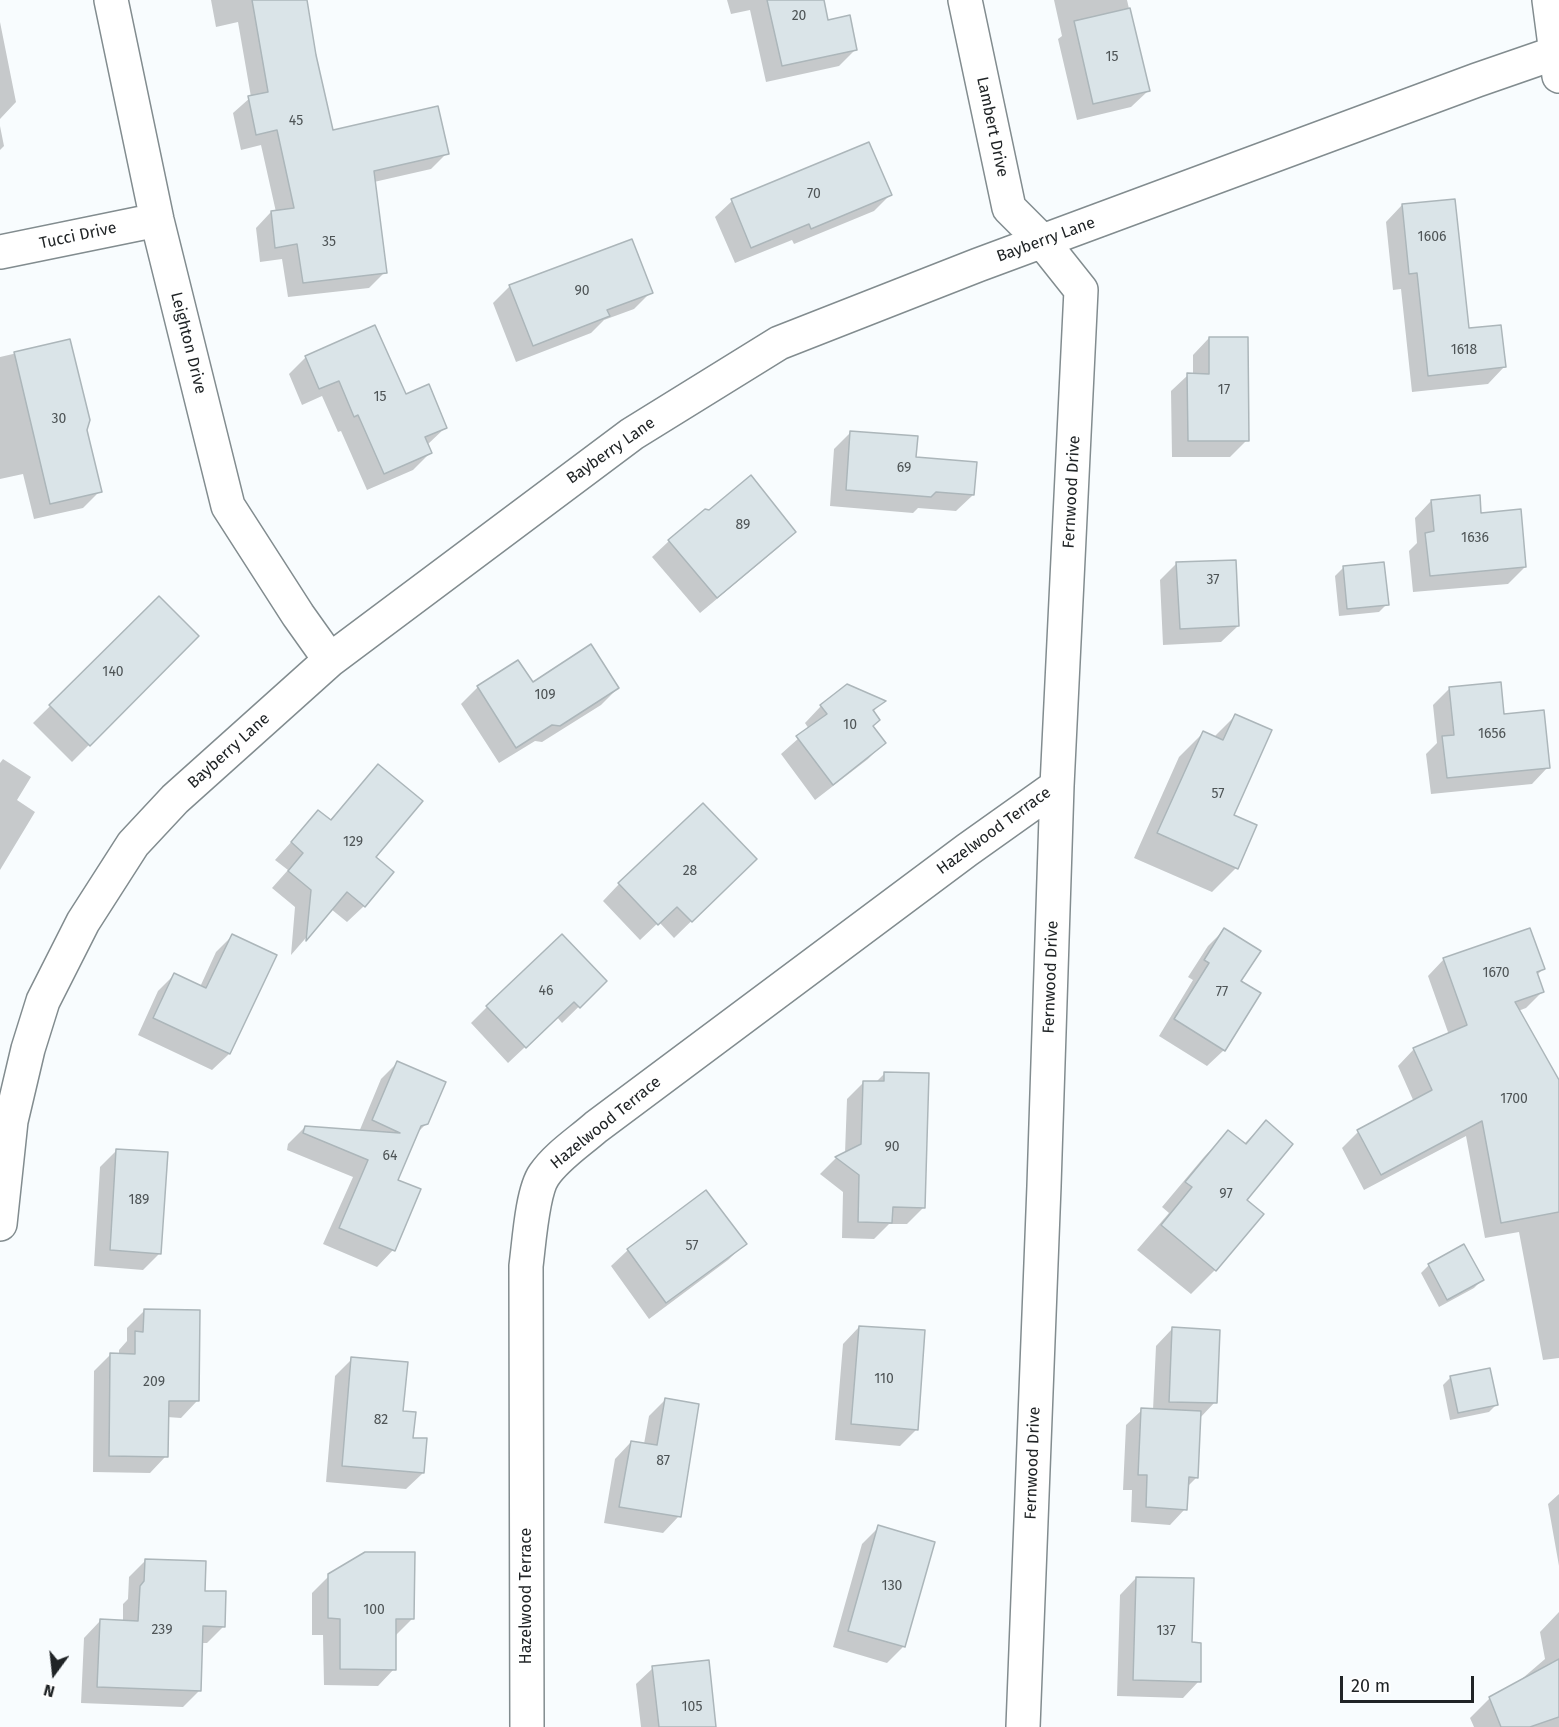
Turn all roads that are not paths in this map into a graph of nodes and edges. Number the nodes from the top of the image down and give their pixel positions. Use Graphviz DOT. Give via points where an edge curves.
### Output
graph roads {
  1 [pos="111,0"];
  2 [pos="965,0"];
  3 [pos="1549,0"];
  4 [pos="1557,65"];
  5 [pos="157,220"];
  6 [pos="1042,242"];
  7 [pos="0,252"];
  8 [pos="330,660"];
  9 [pos="1057,786"];
  10 [pos="0,1224"];
  11 [pos="527,1727"];
  12 [pos="1023,1727"];
  1 -- 5 [label="street, Leighton Drive"];
  2 -- 6 [label="street, Lambert Drive" via="1009,208"];
  3 -- 4 [label="street"];
  4 -- 6 [label="street, Bayberry Lane" via="1477,80"];
  5 -- 7 [label="street, Tucci Drive"];
  5 -- 8 [label="street, Leighton Drive" via="228,506"];
  6 -- 8 [label="street, Bayberry Lane" via="779,343 632,434"];
  6 -- 9 [label="street, Fernwood Drive" via="1081,290"];
  8 -- 10 [label="street, Bayberry Lane" via="175,799 133,844 83,922 43,1001 28,1049 11,1120"];
  9 -- 11 [label="street, Hazelwood Terrace" via="606,1120 543,1176 532,1214 526,1266"];
  9 -- 12 [label="street, Fernwood Drive"];
}
